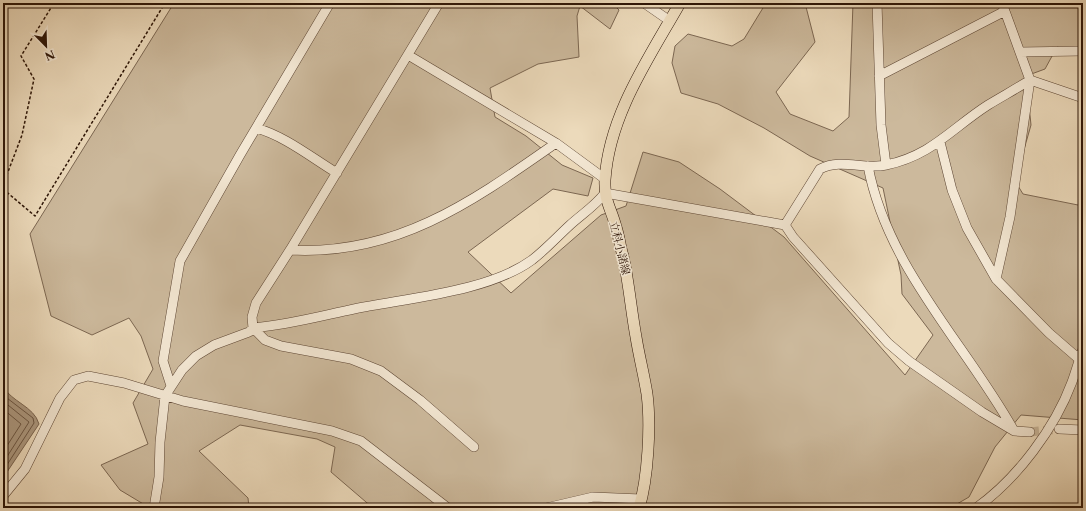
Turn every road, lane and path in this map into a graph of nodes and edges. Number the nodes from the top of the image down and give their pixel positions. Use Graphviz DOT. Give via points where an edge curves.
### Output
graph roads {
  1 [pos="54,3"];
  2 [pos="165,3"];
  3 [pos="330,3"];
  4 [pos="439,3"];
  5 [pos="644,3"];
  6 [pos="680,3"];
  7 [pos="877,3"];
  8 [pos="1004,7"];
  9 [pos="670,21"];
  10 [pos="1083,51"];
  11 [pos="1020,52"];
  12 [pos="408,55"];
  13 [pos="879,76"];
  14 [pos="1030,80"];
  15 [pos="1083,98"];
  16 [pos="256,128"];
  17 [pos="940,142"];
  18 [pos="556,143"];
  19 [pos="886,165"];
  20 [pos="868,166"];
  21 [pos="337,173"];
  22 [pos="605,179"];
  23 [pos="3,185"];
  24 [pos="3,189"];
  25 [pos="605,193"];
  26 [pos="785,225"];
  27 [pos="290,250"];
  28 [pos="996,279"];
  29 [pos="253,328"];
  30 [pos="1083,349"];
  31 [pos="1079,359"];
  32 [pos="171,386"];
  33 [pos="165,396"];
  34 [pos="1058,429"];
  35 [pos="1083,430"];
  36 [pos="1014,431"];
  37 [pos="1030,432"];
  38 [pos="474,447"];
  39 [pos="3,496"];
  40 [pos="640,504"];
  41 [pos="154,508"];
  42 [pos="448,508"];
  43 [pos="546,508"];
  44 [pos="976,508"];
  1 -- 23 [label="path" via="21,56 34,79 22,135"];
  2 -- 24 [label="path" via="35,216"];
  3 -- 16 [label="street"];
  4 -- 12 [label="street"];
  5 -- 9 [label="street"];
  6 -- 9 [label="main road, 立科小諸線"];
  7 -- 13 [label="street"];
  8 -- 11 [label="street"];
  8 -- 13 [label="street"];
  9 -- 22 [label="main road, 立科小諸線" via="625,103 609,151"];
  10 -- 11 [label="street"];
  11 -- 14 [label="street"];
  12 -- 18 [label="street"];
  12 -- 21 [label="street"];
  13 -- 19 [label="street"];
  14 -- 15 [label="street"];
  14 -- 17 [label="street" via="987,106"];
  14 -- 28 [label="street" via="1010,217"];
  16 -- 21 [label="street" via="266,131"];
  16 -- 32 [label="street" via="180,261 163,361"];
  17 -- 19 [label="street" via="917,154"];
  17 -- 28 [label="street" via="952,190 967,228"];
  18 -- 22 [label="street"];
  18 -- 27 [label="street" via="458,208 406,233 344,249"];
  19 -- 20 [label="street"];
  20 -- 26 [label="street" via="836,164 820,169"];
  20 -- 36 [label="street" via="882,214 911,274"];
  21 -- 27 [label="street"];
  22 -- 25 [label="main road, 立科小諸線"];
  25 -- 26 [label="street"];
  25 -- 29 [label="street" via="596,204 532,260 494,279 444,293 354,309 303,322"];
  25 -- 40 [label="main road, 立科小諸線" via="627,274 647,393 648,438"];
  26 -- 36 [label="street" via="793,237 898,352 982,412"];
  27 -- 29 [label="street" via="256,303 252,318"];
  28 -- 31 [label="street" via="1049,333"];
  29 -- 32 [label="street" via="196,356"];
  29 -- 38 [label="street" via="265,340 280,346 351,358 381,371 420,400"];
  30 -- 31 [label="street"];
  31 -- 44 [label="street" via="1072,382 1050,427 1006,481"];
  32 -- 33 [label="street"];
  33 -- 39 [label="street" via="106,378 88,376 74,380 60,398 24,469"];
  33 -- 41 [label="street"];
  33 -- 42 [label="street" via="361,440"];
  34 -- 35 [label="street"];
  36 -- 37 [label="street"];
  40 -- 43 [label="street" via="593,497"];
}
